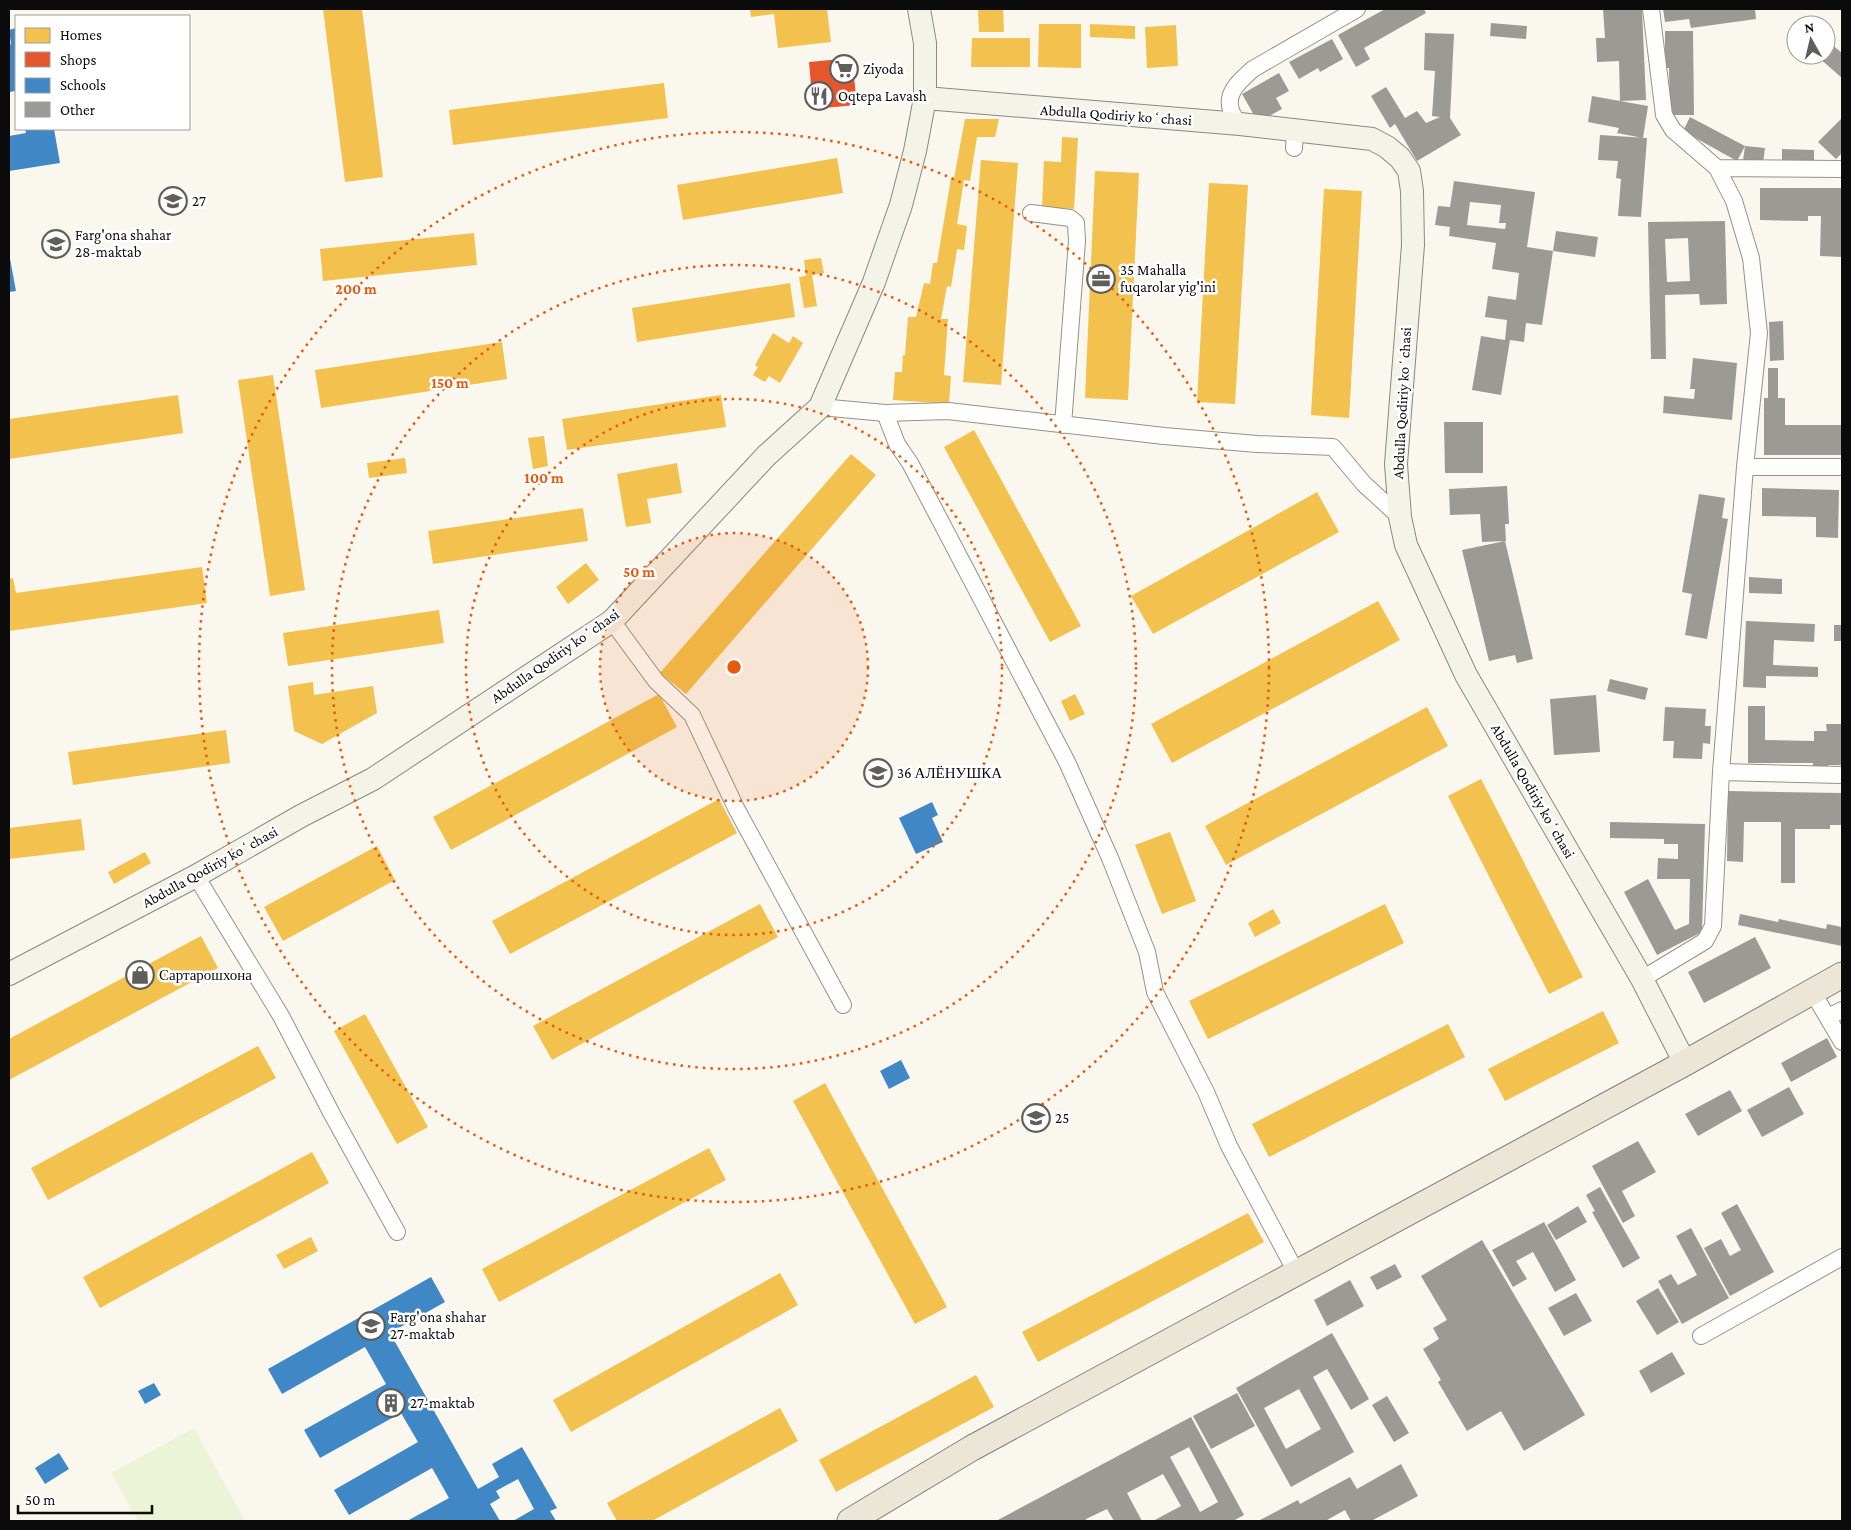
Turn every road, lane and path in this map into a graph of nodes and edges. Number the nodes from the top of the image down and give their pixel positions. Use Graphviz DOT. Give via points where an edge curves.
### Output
graph roads {
  1 [pos="919,9"];
  2 [pos="1357,9"];
  3 [pos="1651,9"];
  4 [pos="924,98"];
  5 [pos="1240,124"];
  6 [pos="1717,168"];
  7 [pos="1842,169"];
  8 [pos="1031,213"];
  9 [pos="820,407"];
  10 [pos="885,412"];
  11 [pos="1063,425"];
  12 [pos="1745,467"];
  13 [pos="1842,467"];
  14 [pos="1400,517"];
  15 [pos="612,620"];
  16 [pos="1720,772"];
  17 [pos="1842,775"];
  18 [pos="196,876"];
  19 [pos="9,974"];
  20 [pos="1842,975"];
  21 [pos="1642,979"];
  22 [pos="1812,991"];
  23 [pos="842,1005"];
  24 [pos="1835,1014"];
  25 [pos="1842,1042"];
  26 [pos="1685,1064"];
  27 [pos="397,1232"];
  28 [pos="1842,1257"];
  29 [pos="1296,1272"];
  30 [pos="1702,1336"];
  31 [pos="850,1521"];
  1 -- 4 [label="street, Abdulla Qodiriy koʻchasi" via="924,43"];
  2 -- 5 [label="street" via="1253,69 1239,82 1230,98 1231,110"];
  3 -- 6 [label="street" via="1664,114 1673,130"];
  4 -- 5 [label="street, Abdulla Qodiriy koʻchasi"];
  4 -- 9 [label="street, Abdulla Qodiriy koʻchasi" via="901,205 874,282"];
  5 -- 14 [label="street, Abdulla Qodiriy koʻchasi" via="1294,139 1372,139 1400,158 1409,171 1413,245 1396,464"];
  6 -- 7 [label="street"];
  6 -- 12 [label="street" via="1734,201 1751,258 1759,333"];
  8 -- 11 [label="street" via="1070,218 1076,223"];
  9 -- 10 [label="street"];
  9 -- 15 [label="street, Abdulla Qodiriy koʻchasi" via="767,455"];
  10 -- 11 [label="street" via="948,411"];
  10 -- 29 [label="street" via="897,444 910,463 1067,762 1144,944 1156,992 1229,1146"];
  11 -- 14 [label="street" via="1256,444 1333,447 1364,484"];
  12 -- 13 [label="street"];
  12 -- 16 [label="street"];
  14 -- 21 [label="street, Abdulla Qodiriy koʻchasi" via="1406,545 1466,675"];
  15 -- 18 [label="street, Abdulla Qodiriy koʻchasi" via="374,779"];
  15 -- 23 [label="street" via="656,681 692,715 736,808"];
  16 -- 17 [label="street"];
  16 -- 21 [label="street" via="1713,926 1705,941"];
  18 -- 19 [label="street, Abdulla Qodiriy koʻchasi"];
  18 -- 27 [label="street" via="282,1016"];
  20 -- 22 [label="main road"];
  21 -- 26 [label="street, Abdulla Qodiriy koʻchasi"];
  22 -- 24 [label="street"];
  22 -- 26 [label="main road"];
  24 -- 25 [label="street"];
  26 -- 29 [label="main road"];
  28 -- 30 [label="street"];
  29 -- 31 [label="main road" via="972,1448"];
}
